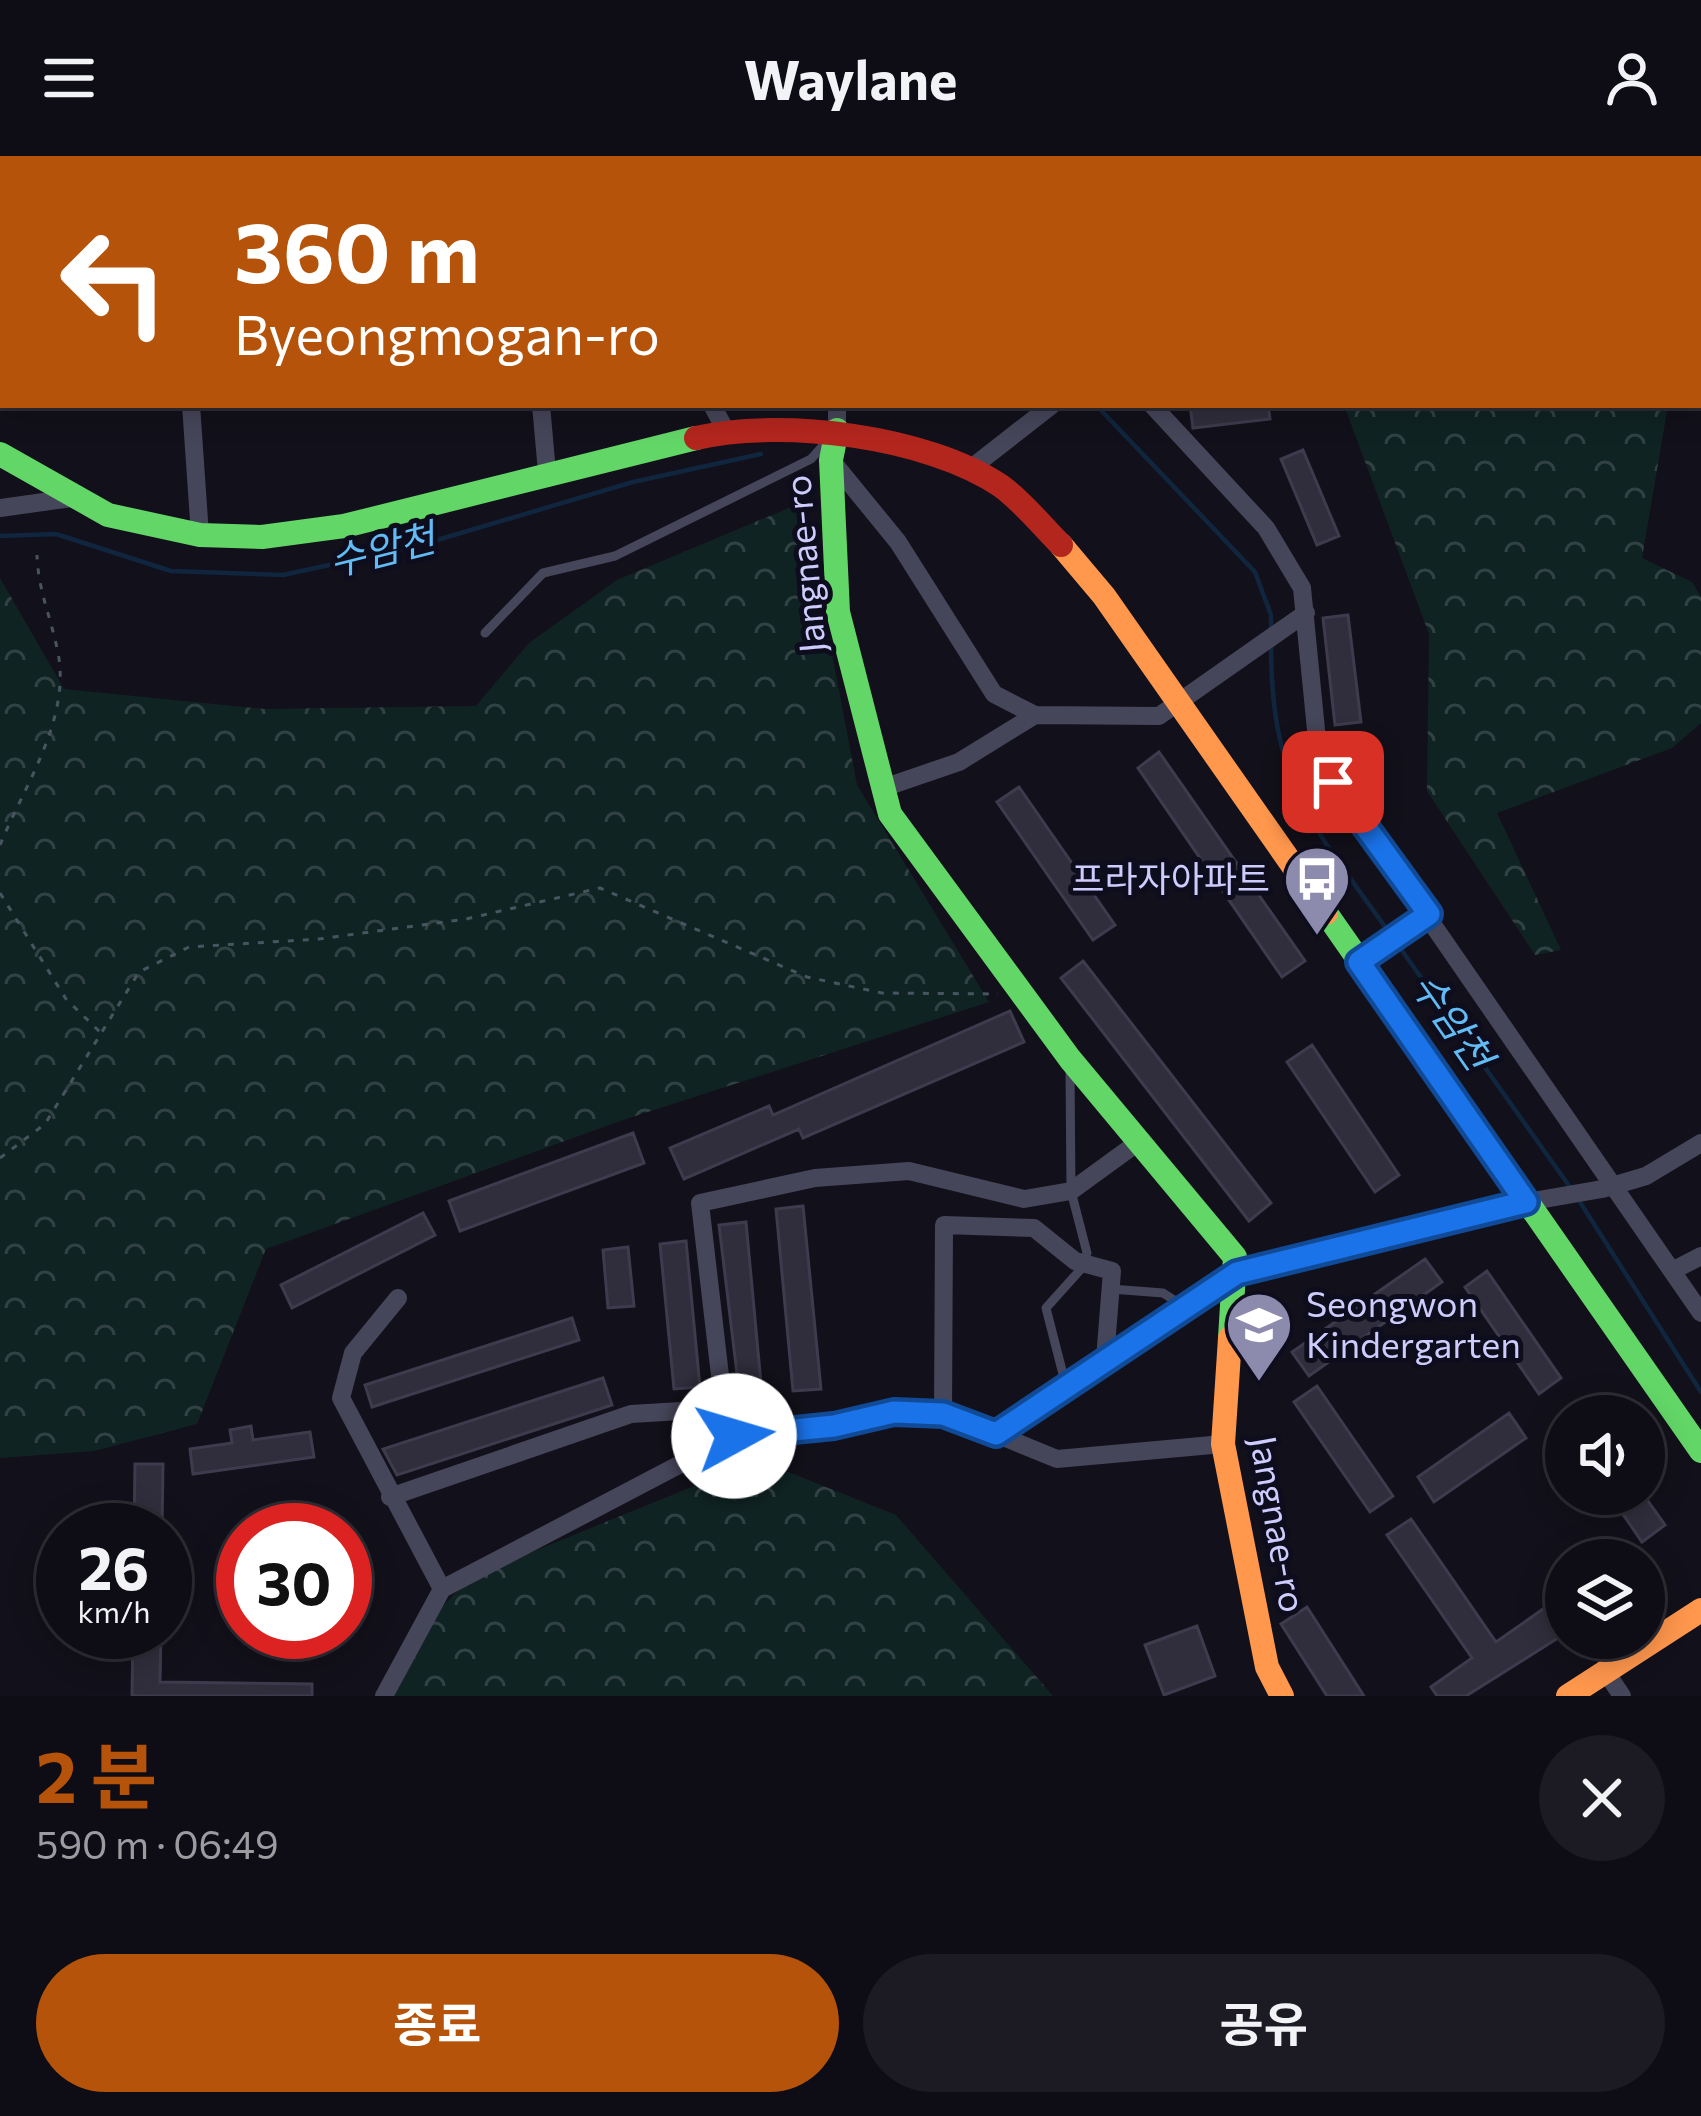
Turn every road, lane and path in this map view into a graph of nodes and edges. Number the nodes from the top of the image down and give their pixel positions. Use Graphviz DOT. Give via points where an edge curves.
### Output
graph roads {
  1 [pos="191,408"];
  2 [pos="541,408"];
  3 [pos="714,408"];
  4 [pos="1048,408"];
  5 [pos="1155,408"];
  6 [pos="837,418"];
  7 [pos="726,431"];
  8 [pos="0,454"];
  9 [pos="831,460"];
  10 [pos="970,470"];
  11 [pos="547,472"];
  12 [pos="79,496"];
  13 [pos="0,508"];
  14 [pos="200,535"];
  15 [pos="37,555"];
  16 [pos="1298,618"];
  17 [pos="485,633"];
  18 [pos="1177,703"];
  19 [pos="1035,715"];
  20 [pos="883,788"];
  21 [pos="0,845"];
  22 [pos="0,893"];
  23 [pos="1422,919"];
  24 [pos="1368,956"];
  25 [pos="1018,992"];
  26 [pos="102,1034"];
  27 [pos="1070,1059"];
  28 [pos="1137,1143"];
  29 [pos="1701,1143"];
  30 [pos="0,1158"];
  31 [pos="1608,1187"];
  32 [pos="1071,1191"];
  33 [pos="1024,1198"];
  34 [pos="1526,1202"];
  35 [pos="1034,1228"];
  36 [pos="1701,1256"];
  37 [pos="1084,1262"];
  38 [pos="1672,1271"];
  39 [pos="1237,1273"];
  40 [pos="1110,1288"];
  41 [pos="398,1298"];
  42 [pos="1698,1305"];
  43 [pos="1185,1307"];
  44 [pos="1106,1359"];
  45 [pos="1066,1386"];
  46 [pos="943,1414"];
  47 [pos="996,1434"];
  48 [pos="727,1439"];
  49 [pos="1223,1444"];
  50 [pos="1701,1451"];
  51 [pos="389,1497"];
  52 [pos="442,1589"];
  53 [pos="1701,1610"];
  54 [pos="1604,1669"];
  55 [pos="384,1696"];
  56 [pos="1282,1696"];
  57 [pos="1568,1696"];
  58 [pos="1622,1696"];
  1 -- 14 [label="street"];
  2 -- 11 [label="street"];
  3 -- 7 [label="street"];
  4 -- 10 [label="street"];
  5 -- 16 [label="street" via="1266,528 1302,588"];
  6 -- 7 [label="street"];
  6 -- 9 [label="street, Jangnae-ro"];
  6 -- 10 [label="street"];
  6 -- 17 [label="lane" via="812,459 600,561 542,573"];
  7 -- 11 [label="street"];
  8 -- 12 [label="street"];
  9 -- 19 [label="street" via="898,542 994,694"];
  9 -- 20 [label="street, Jangnae-ro" via="838,612"];
  10 -- 18 [label="street" via="1004,488 1076,559"];
  11 -- 14 [label="street" via="344,526"];
  12 -- 13 [label="street"];
  12 -- 14 [label="street" via="108,515"];
  15 -- 21 [label="path" via="58,650 59,712"];
  16 -- 18 [label="street"];
  16 -- 23 [label="street" via="1319,760"];
  18 -- 19 [label="street" via="1159,716"];
  18 -- 24 [label="street"];
  19 -- 20 [label="street" via="959,762"];
  20 -- 25 [label="street, Jangnae-ro" via="890,814 926,869"];
  22 -- 26 [label="path" via="66,999"];
  23 -- 24 [label="street"];
  23 -- 31 [label="street"];
  24 -- 34 [label="street"];
  25 -- 26 [label="path" via="882,993 807,977 600,888 466,920 189,947 140,972"];
  25 -- 27 [label="street, Jangnae-ro"];
  26 -- 30 [label="path" via="45,1124"];
  27 -- 28 [label="street, Jangnae-ro"];
  27 -- 32 [label="lane"];
  28 -- 32 [label="street"];
  28 -- 39 [label="street, Jangnae-ro" via="1235,1257"];
  29 -- 31 [label="street" via="1646,1176"];
  31 -- 34 [label="street"];
  31 -- 38 [label="street"];
  32 -- 33 [label="street"];
  32 -- 37 [label="lane"];
  33 -- 35 [label="street"];
  33 -- 48 [label="street" via="910,1171 815,1178 700,1203"];
  34 -- 39 [label="street"];
  34 -- 50 [label="street"];
  35 -- 37 [label="street"];
  35 -- 46 [label="street" via="944,1225"];
  36 -- 38 [label="street"];
  37 -- 40 [label="street" via="1112,1271"];
  37 -- 45 [label="lane" via="1046,1308"];
  38 -- 42 [label="street"];
  39 -- 43 [label="street"];
  39 -- 49 [label="street, Jangnae-ro"];
  40 -- 43 [label="lane" via="1163,1293"];
  40 -- 44 [label="street"];
  41 -- 51 [label="street" via="353,1353 341,1398"];
  43 -- 44 [label="street"];
  44 -- 45 [label="street"];
  45 -- 47 [label="street"];
  46 -- 47 [label="street"];
  46 -- 48 [label="street" via="894,1412"];
  47 -- 49 [label="street" via="1057,1459"];
  48 -- 51 [label="street" via="681,1411 631,1414"];
  48 -- 52 [label="street"];
  49 -- 56 [label="street, Jangnae-ro" via="1267,1667"];
  51 -- 52 [label="street"];
  52 -- 55 [label="street"];
  53 -- 54 [label="street"];
  54 -- 57 [label="street"];
  54 -- 58 [label="street"];
}
